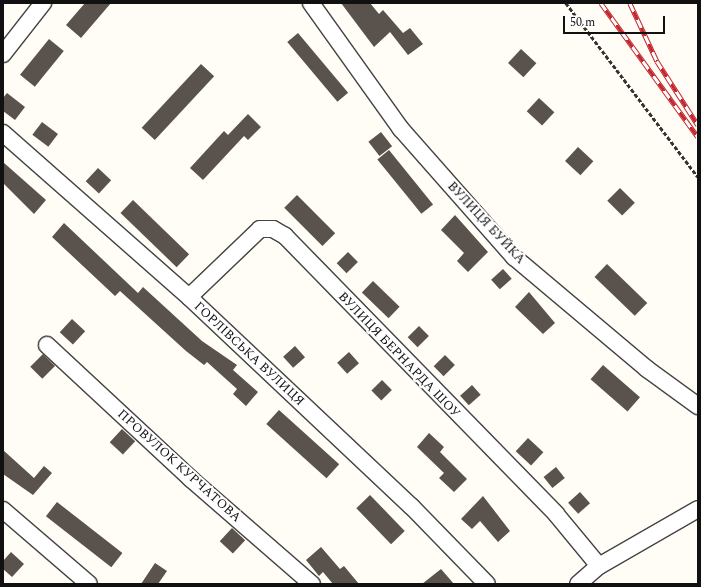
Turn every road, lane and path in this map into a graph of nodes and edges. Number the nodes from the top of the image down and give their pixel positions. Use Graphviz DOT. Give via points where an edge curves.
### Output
graph roads {
  1 [pos="43,3"];
  2 [pos="311,3"];
  3 [pos="566,3"];
  4 [pos="3,54"];
  5 [pos="3,133"];
  6 [pos="698,177"];
  7 [pos="189,297"];
  8 [pos="47,345"];
  9 [pos="698,406"];
  10 [pos="698,509"];
  11 [pos="3,510"];
  12 [pos="599,566"];
  13 [pos="89,584"];
  14 [pos="312,584"];
  15 [pos="487,584"];
  16 [pos="578,584"];
  1 -- 4 [label="street"];
  2 -- 9 [label="street, ВУЛИЦЯ БУЙКА" via="401,129 514,257 647,369"];
  3 -- 6 [label="path"];
  5 -- 7 [label="street, ГОРЛІВСЬКА ВУЛИЦЯ"];
  7 -- 12 [label="street, ВУЛИЦЯ БЕРНАРДА ШОУ" via="260,229 273,229 286,236 556,514"];
  7 -- 15 [label="street, ГОРЛІВСЬКА ВУЛИЦЯ" via="412,507"];
  8 -- 14 [label="street, ПРОВУЛОК КУРЧАТОВА" via="191,479"];
  10 -- 12 [label="street"];
  11 -- 13 [label="street"];
  12 -- 16 [label="street"];
}
